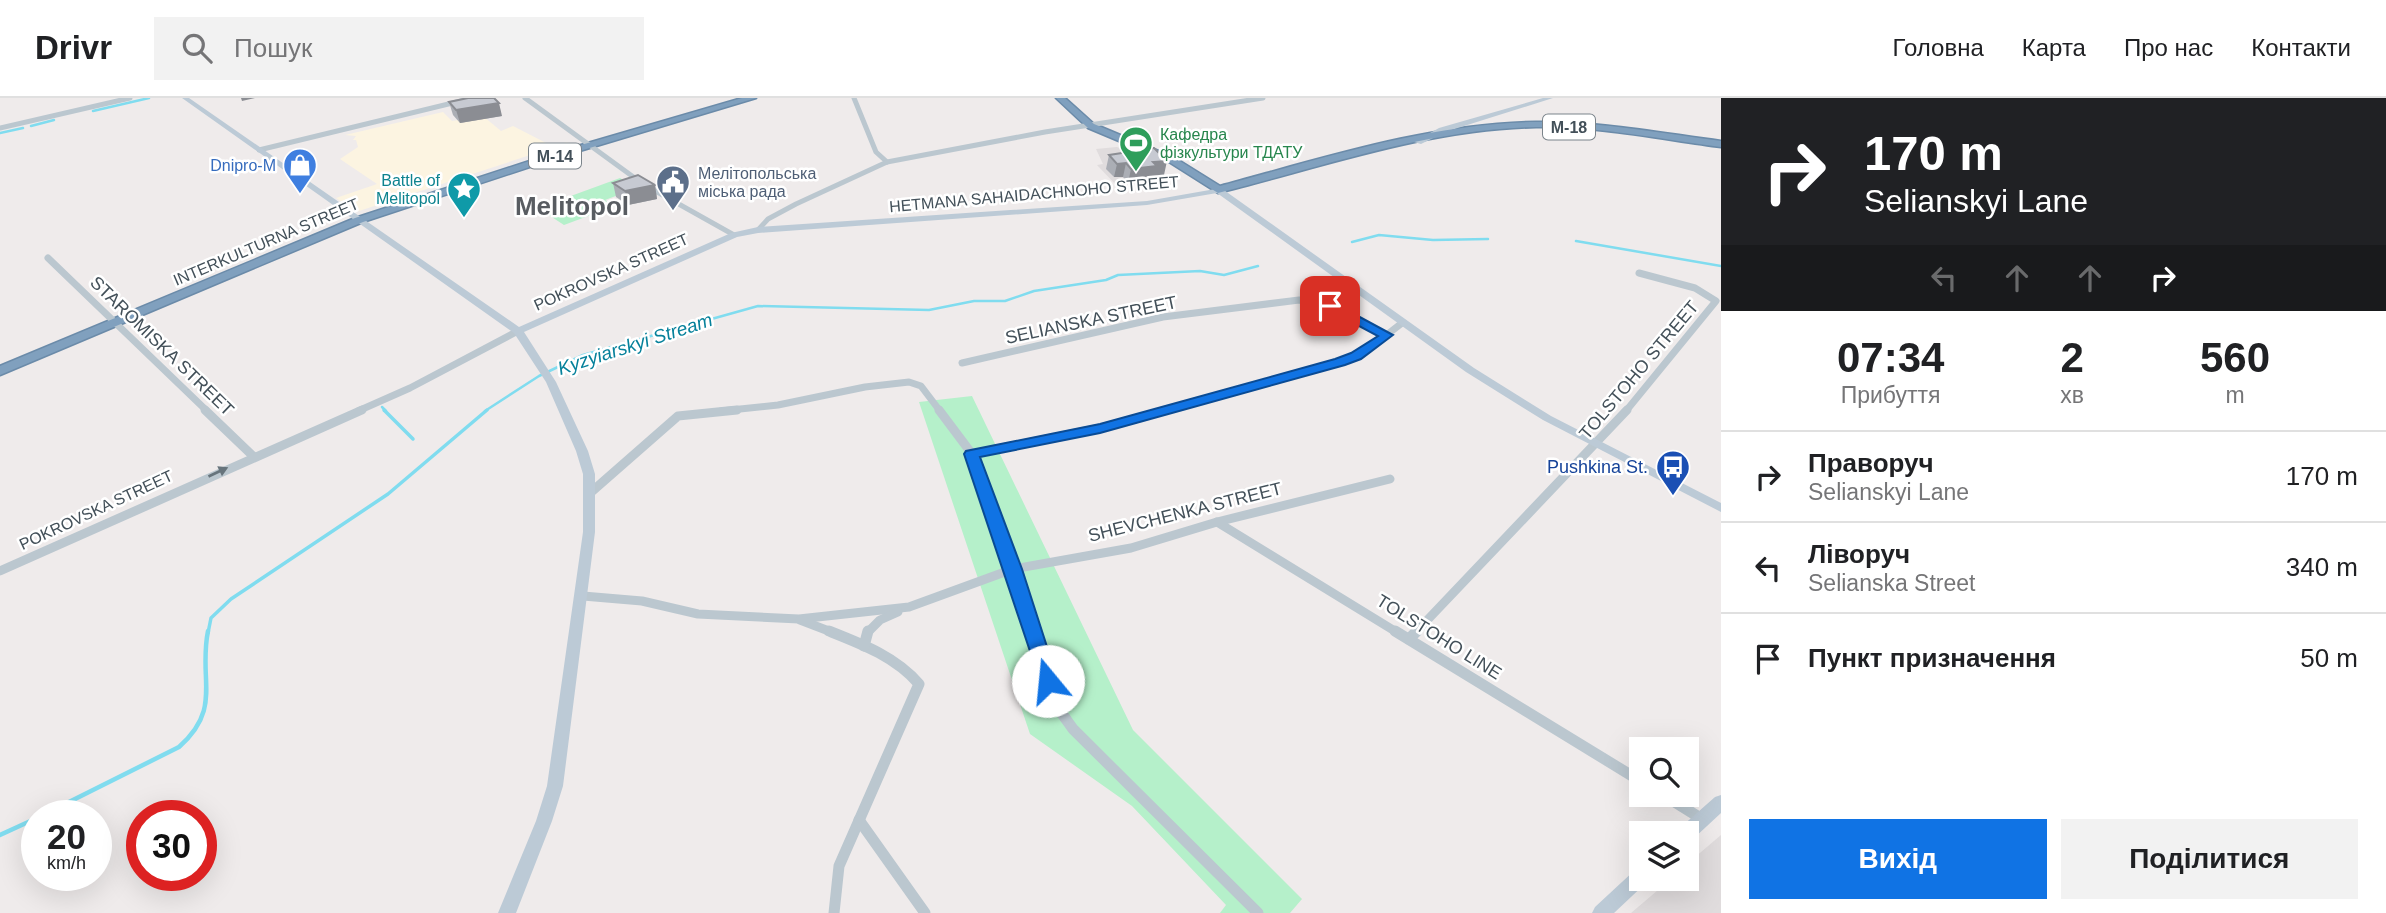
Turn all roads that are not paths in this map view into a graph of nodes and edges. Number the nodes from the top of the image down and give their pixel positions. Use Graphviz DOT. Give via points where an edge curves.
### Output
graph roads {
  1 [pos="130,98"];
  2 [pos="186,98"];
  3 [pos="473,98"];
  4 [pos="525,98"];
  5 [pos="752,98"];
  6 [pos="854,98"];
  7 [pos="1060,98"];
  8 [pos="1262,98"];
  9 [pos="1550,98"];
  10 [pos="1091,125"];
  11 [pos="0,128"];
  12 [pos="1418,142"];
  13 [pos="1721,144"];
  14 [pos="587,146"];
  15 [pos="259,150"];
  16 [pos="887,162"];
  17 [pos="1218,190"];
  18 [pos="359,220"];
  19 [pos="758,230"];
  20 [pos="734,235"];
  21 [pos="48,258"];
  22 [pos="1639,274"];
  23 [pos="116,323"];
  24 [pos="1402,323"];
  25 [pos="518,331"];
  26 [pos="1387,335"];
  27 [pos="962,363"];
  28 [pos="0,371"];
  29 [pos="1598,444"];
  30 [pos="972,454"];
  31 [pos="253,456"];
  32 [pos="1391,479"];
  33 [pos="589,494"];
  34 [pos="1721,508"];
  35 [pos="1217,522"];
  36 [pos="1013,569"];
  37 [pos="0,571"];
  38 [pos="583,596"];
  39 [pos="909,607"];
  40 [pos="799,619"];
  41 [pos="1409,639"];
  42 [pos="864,646"];
  43 [pos="1629,774"];
  44 [pos="1721,802"];
  45 [pos="1683,807"];
  46 [pos="1702,819"];
  47 [pos="859,820"];
  48 [pos="1699,822"];
  49 [pos="1629,887"];
  50 [pos="507,913"];
  51 [pos="834,913"];
  52 [pos="925,913"];
  53 [pos="1258,913"];
  54 [pos="1601,913"];
  1 -- 11 [label="street"];
  2 -- 15 [label="main road"];
  3 -- 15 [label="street"];
  4 -- 14 [label="street"];
  5 -- 14 [label="highway, INTERKULTURNA STREET / М-14"];
  6 -- 16 [label="street" via="876,152"];
  7 -- 10 [label="highway"];
  8 -- 10 [label="street, POKROVSKA STREET"];
  9 -- 12 [label="main road, HETMANA SAHAIDACHNOHO STREET" via="1442,130"];
  10 -- 16 [label="street, POKROVSKA STREET"];
  10 -- 17 [label="highway" via="1172,160"];
  12 -- 13 [label="highway, М-18" via="1535,125"];
  12 -- 17 [label="highway, HETMANA SAHAIDACHNOHO STREET / М-18"];
  14 -- 18 [label="highway, INTERKULTURNA STREET / М-14"];
  14 -- 20 [label="street" via="643,184"];
  15 -- 18 [label="main road"];
  16 -- 19 [label="street, POKROVSKA STREET" via="796,204"];
  17 -- 19 [label="main road, HETMANA SAHAIDACHNOHO STREET" via="1147,203"];
  17 -- 24 [label="main road"];
  18 -- 23 [label="highway, INTERKULTURNA STREET / М-14"];
  18 -- 25 [label="main road"];
  19 -- 20 [label="main road, POKROVSKA STREET"];
  20 -- 25 [label="main road, POKROVSKA STREET"];
  21 -- 23 [label="street, STAROMISKA STREET"];
  22 -- 29 [label="street, TOLSTOHO STREET" via="1696,288 1716,300"];
  23 -- 28 [label="highway, INTERKULTURNA STREET / М-14"];
  23 -- 31 [label="street, STAROMISKA STREET"];
  24 -- 26 [label="street"];
  24 -- 29 [label="main road" via="1547,418"];
  25 -- 31 [label="street, POKROVSKA STREET" via="410,388"];
  25 -- 33 [label="main road" via="547,375 582,451"];
  26 -- 27 [label="street, SELIANSKA STREET" via="1316,301 1286,301 1163,317"];
  26 -- 30 [label="street" via="1340,362 1100,428"];
  29 -- 34 [label="main road"];
  29 -- 41 [label="street, TOLSTOHO STREET"];
  30 -- 33 [label="street" via="921,386 909,382 876,385 778,405 678,416"];
  30 -- 36 [label="street"];
  37 -- 31 [label="street, POKROVSKA STREET, one-way"];
  32 -- 35 [label="street, SHEVCHENKA STREET"];
  33 -- 38 [label="main road"];
  35 -- 36 [label="street, SHEVCHENKA STREET" via="1131,548"];
  35 -- 41 [label="street, TOLSTOHO LINE"];
  36 -- 39 [label="street, SHEVCHENKA STREET"];
  36 -- 53 [label="street" via="1055,704"];
  38 -- 40 [label="street, SHEVCHENKA STREET" via="642,601 698,614"];
  38 -- 50 [label="main road" via="555,786"];
  39 -- 40 [label="street, SHEVCHENKA STREET"];
  39 -- 42 [label="street, SHEVCHENKA STREET" via="876,623 863,638"];
  40 -- 42 [label="street"];
  41 -- 43 [label="street, TOLSTOHO LINE"];
  42 -- 47 [label="street" via="912,673 919,684"];
  44 -- 46 [label="main road"];
  45 -- 46 [label="street"];
  46 -- 48 [label="main road"];
  47 -- 51 [label="street" via="839,866"];
  47 -- 52 [label="street"];
  49 -- 54 [label="main road"];
}
